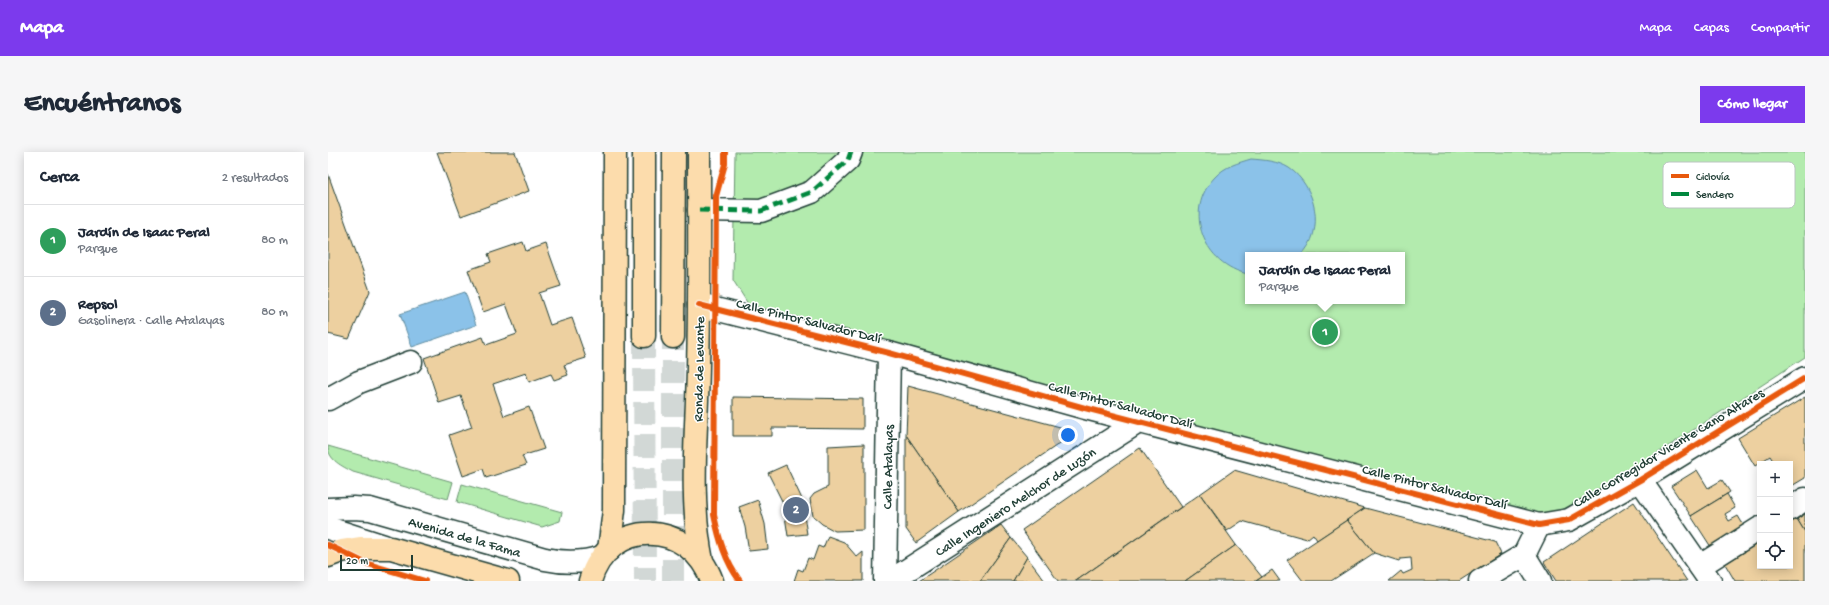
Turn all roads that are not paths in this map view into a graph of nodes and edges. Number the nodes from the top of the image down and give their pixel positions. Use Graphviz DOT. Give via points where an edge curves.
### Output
graph roads {
  1 [pos="616,152"];
  2 [pos="644,152"];
  3 [pos="674,152"];
  4 [pos="699,152"];
  5 [pos="851,152"];
  6 [pos="699,210"];
  7 [pos="699,305"];
  8 [pos="644,336"];
  9 [pos="673,337"];
  10 [pos="889,353"];
  11 [pos="411,362"];
  12 [pos="1805,378"];
  13 [pos="328,399"];
  14 [pos="1140,421"];
  15 [pos="1640,480"];
  16 [pos="328,494"];
  17 [pos="1805,499"];
  18 [pos="1793,506"];
  19 [pos="328,509"];
  20 [pos="370,510"];
  21 [pos="1539,524"];
  22 [pos="328,528"];
  23 [pos="1757,531"];
  24 [pos="391,548"];
  25 [pos="605,553"];
  26 [pos="1524,555"];
  27 [pos="328,556"];
  28 [pos="702,561"];
  29 [pos="1705,574"];
  30 [pos="508,581"];
  31 [pos="590,581"];
  32 [pos="712,581"];
  33 [pos="885,581"];
  34 [pos="890,581"];
  35 [pos="1480,581"];
  36 [pos="1540,581"];
  1 -- 25 [label="main road" via="614,510"];
  2 -- 8 [label="main road"];
  3 -- 9 [label="main road, Ronda de Levante"];
  4 -- 6 [label="main road, Ronda de Levante"];
  5 -- 6 [label="street" via="848,160 812,192 761,211"];
  6 -- 7 [label="main road, Ronda de Levante"];
  7 -- 10 [label="street, Calle Pintor Salvador Dalí"];
  7 -- 28 [label="main road, Ronda de Levante" via="694,496"];
  10 -- 14 [label="street, Calle Pintor Salvador Dalí"];
  10 -- 33 [label="street, Calle Atalayas"];
  11 -- 13 [label="street" via="359,382"];
  12 -- 15 [label="street, Calle Corregidor Vicente Cano Altares"];
  14 -- 21 [label="street, Calle Pintor Salvador Dalí"];
  14 -- 34 [label="street, Calle Ingeniero Melchor de Luzón"];
  15 -- 21 [label="street, Calle Corregidor Vicente Cano Altares" via="1569,520"];
  15 -- 29 [label="street"];
  16 -- 20 [label="street"];
  17 -- 18 [label="street"];
  19 -- 20 [label="street, Avenida de la Fama"];
  20 -- 25 [label="street, Avenida de la Fama" via="553,560 588,560"];
  21 -- 26 [label="street"];
  22 -- 24 [label="street"];
  23 -- 29 [label="street"];
  24 -- 27 [label="main road" via="360,548"];
  24 -- 30 [label="main road"];
  25 -- 28 [label="main road" via="622,541 637,535 658,534 688,546"];
  25 -- 31 [label="main road" via="596,565"];
  26 -- 35 [label="street"];
  26 -- 36 [label="street"];
  28 -- 32 [label="main road"];
}
